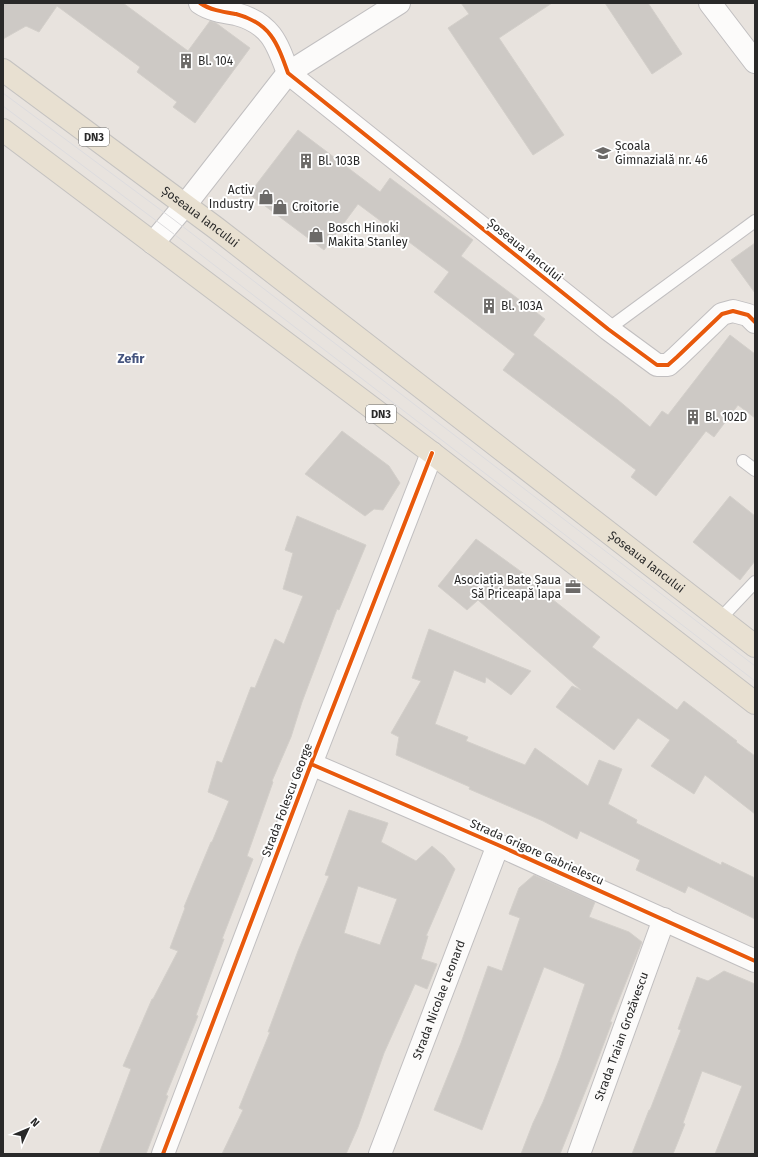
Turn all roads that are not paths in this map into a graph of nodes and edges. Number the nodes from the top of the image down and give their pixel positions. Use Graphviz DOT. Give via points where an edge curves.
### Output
graph roads {
  1 [pos="200,3"];
  2 [pos="399,3"];
  3 [pos="710,3"];
  4 [pos="755,62"];
  5 [pos="3,70"];
  6 [pos="288,73"];
  7 [pos="3,130"];
  8 [pos="185,205"];
  9 [pos="755,221"];
  10 [pos="153,242"];
  11 [pos="755,322"];
  12 [pos="608,329"];
  13 [pos="432,453"];
  14 [pos="743,461"];
  15 [pos="755,470"];
  16 [pos="755,582"];
  17 [pos="720,619"];
  18 [pos="755,646"];
  19 [pos="755,703"];
  20 [pos="311,764"];
  21 [pos="498,845"];
  22 [pos="664,919"];
  23 [pos="755,960"];
  24 [pos="163,1154"];
  25 [pos="380,1154"];
  26 [pos="579,1154"];
  1 -- 6 [label="street" via="250,19 266,29 278,45"];
  2 -- 6 [label="street"];
  3 -- 4 [label="street"];
  5 -- 8 [label="main road, Șoseaua Iancului / DN3"];
  6 -- 8 [label="street"];
  6 -- 12 [label="street, Șoseaua Iancului"];
  7 -- 10 [label="main road, DN3"];
  8 -- 10 [label="street"];
  8 -- 17 [label="main road, Șoseaua Iancului / DN3"];
  9 -- 12 [label="lane"];
  10 -- 13 [label="main road, DN3"];
  11 -- 12 [label="street, Șoseaua Iancului" via="748,315 733,311 722,314 677,357 668,364 657,365"];
  13 -- 19 [label="main road, DN3"];
  13 -- 20 [label="street, Strada Folescu George"];
  14 -- 15 [label="lane"];
  16 -- 17 [label="lane"];
  17 -- 18 [label="main road, Șoseaua Iancului / DN3"];
  20 -- 21 [label="street, Strada Grigore Gabrielescu"];
  20 -- 24 [label="street, Strada Folescu George"];
  21 -- 22 [label="street, Strada Grigore Gabrielescu"];
  21 -- 25 [label="street, Strada Nicolae Leonard"];
  22 -- 23 [label="street, Strada Grigore Gabrielescu"];
  22 -- 26 [label="street, Strada Traian Grozăvescu"];
}
